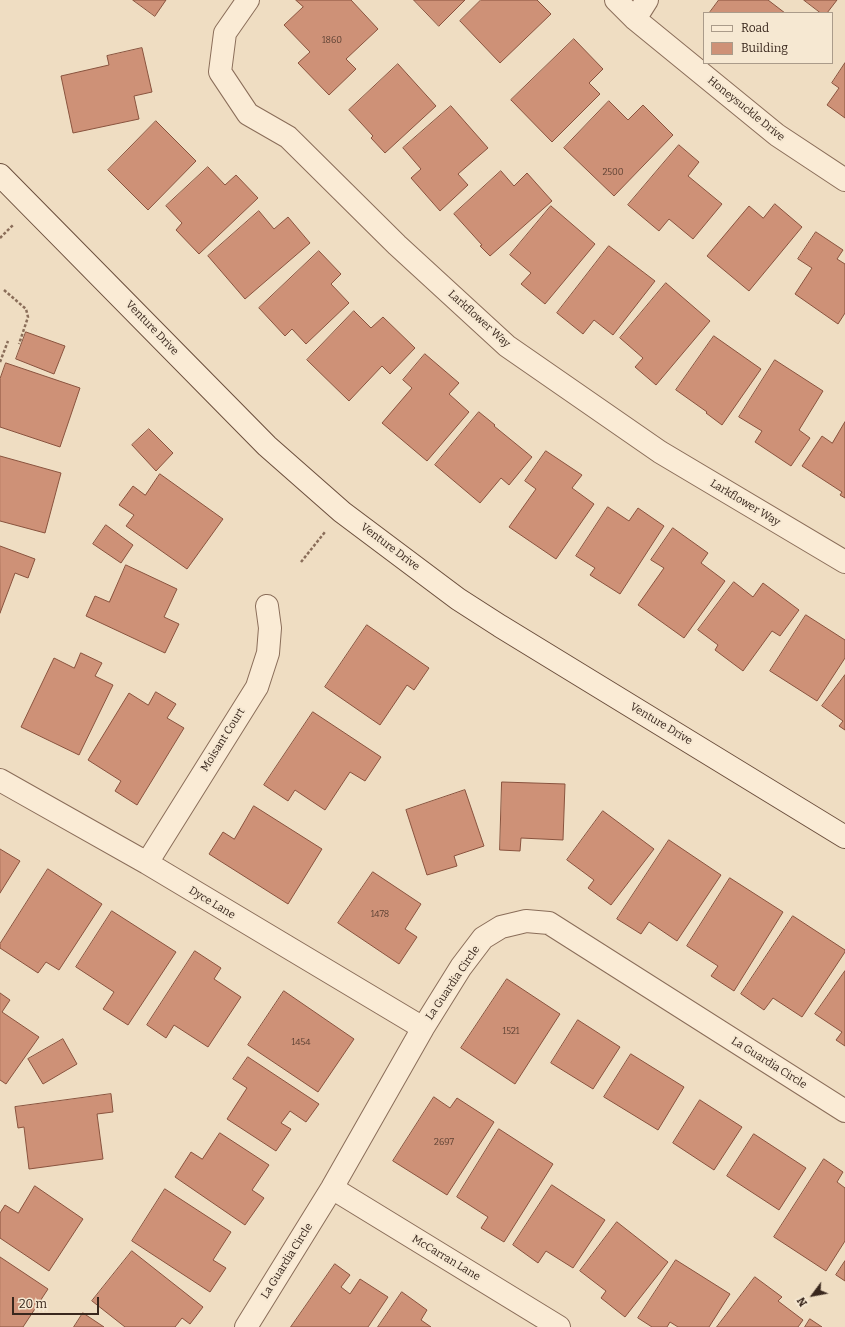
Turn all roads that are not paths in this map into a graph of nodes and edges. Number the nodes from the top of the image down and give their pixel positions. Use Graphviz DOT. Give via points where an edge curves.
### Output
graph roads {
  1 [pos="248,0"];
  2 [pos="616,0"];
  3 [pos="647,0"];
  4 [pos="635,18"];
  5 [pos="0,175"];
  6 [pos="845,180"];
  7 [pos="845,562"];
  8 [pos="267,606"];
  9 [pos="0,780"];
  10 [pos="845,837"];
  11 [pos="147,863"];
  12 [pos="423,1028"];
  13 [pos="845,1111"];
  14 [pos="332,1188"];
  15 [pos="246,1327"];
  16 [pos="559,1327"];
  1 -- 7 [label="street, Larkflower Way" via="225,33 220,72 248,114 288,137 397,245 507,346 660,452"];
  2 -- 4 [label="street, Honeysuckle Drive"];
  3 -- 4 [label="street"];
  4 -- 6 [label="street, Honeysuckle Drive" via="777,135"];
  5 -- 10 [label="street, Venture Drive" via="267,446 342,512 458,599"];
  8 -- 11 [label="street, Moisant Court" via="270,628 268,653 256,687"];
  9 -- 11 [label="street, Dyce Lane"];
  11 -- 12 [label="street, Dyce Lane"];
  12 -- 13 [label="street, La Guardia Circle" via="461,967 483,938 501,927 526,921 549,923"];
  12 -- 14 [label="street, La Guardia Circle"];
  14 -- 15 [label="street, La Guardia Circle"];
  14 -- 16 [label="street, McCarran Lane"];
}
